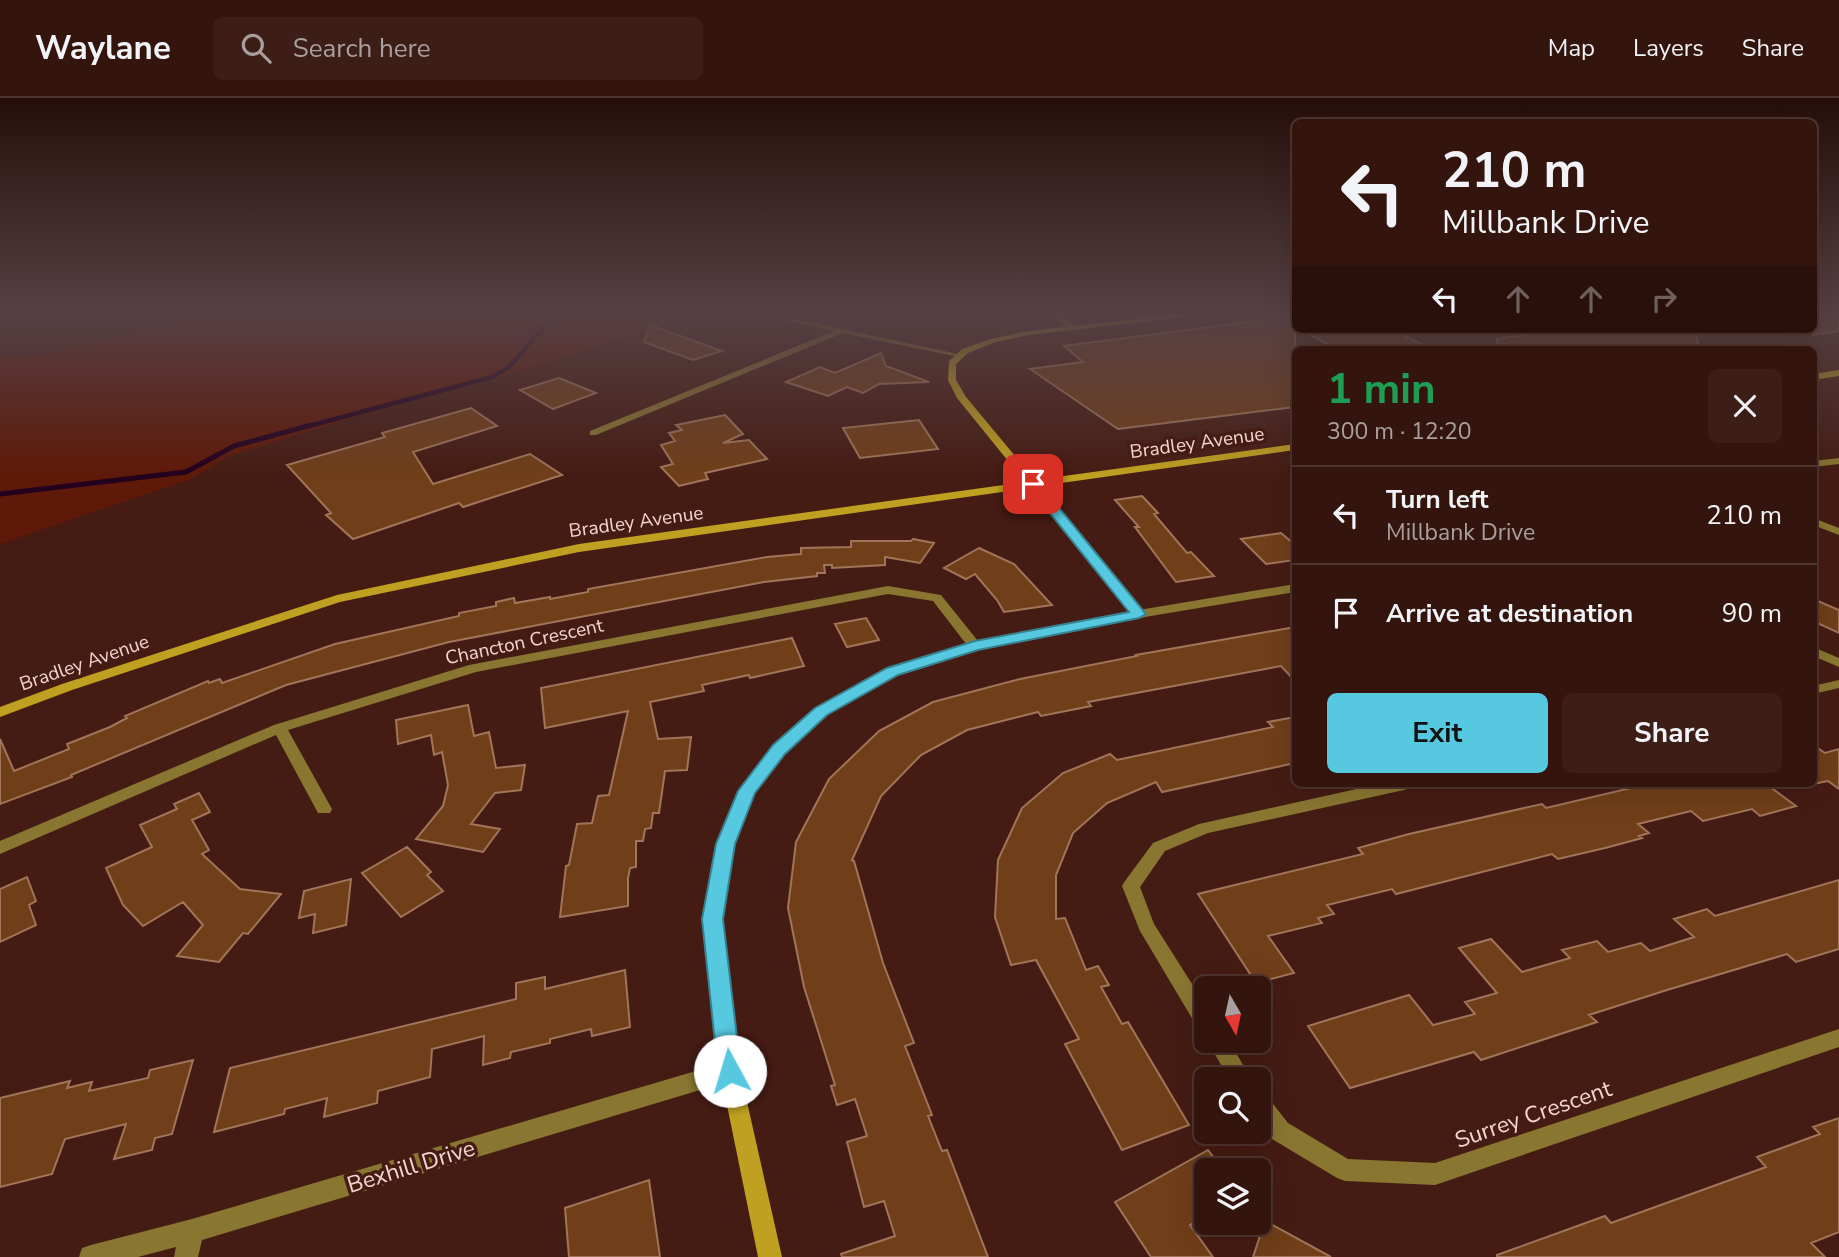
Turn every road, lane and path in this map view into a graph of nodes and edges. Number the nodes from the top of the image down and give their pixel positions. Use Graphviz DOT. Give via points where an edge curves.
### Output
graph roads {
  1 [pos="752,368"];
  2 [pos="950,368"];
  3 [pos="1839,373"];
  4 [pos="1817,376"];
  5 [pos="593,433"];
  6 [pos="1292,447"];
  7 [pos="1839,461"];
  8 [pos="1817,464"];
  9 [pos="1033,484"];
  10 [pos="1817,524"];
  11 [pos="1839,532"];
  12 [pos="1292,588"];
  13 [pos="1139,614"];
  14 [pos="975,646"];
  15 [pos="1817,652"];
  16 [pos="1839,663"];
  17 [pos="1839,684"];
  18 [pos="1817,689"];
  19 [pos="0,712"];
  20 [pos="279,729"];
  21 [pos="1390,787"];
  22 [pos="324,809"];
  23 [pos="0,848"];
  24 [pos="1194,1004"];
  25 [pos="1839,1038"];
  26 [pos="730,1071"];
  27 [pos="1271,1119"];
  28 [pos="192,1231"];
  29 [pos="91,1257"];
  30 [pos="186,1257"];
  31 [pos="770,1257"];
  1 -- 5 [label="street"];
  2 -- 9 [label="street" via="957,389"];
  3 -- 4 [label="street"];
  6 -- 9 [label="street, Bradley Avenue"];
  7 -- 8 [label="street"];
  9 -- 13 [label="street"];
  9 -- 19 [label="street, Bradley Avenue" via="579,548 337,599"];
  10 -- 11 [label="street"];
  12 -- 13 [label="street"];
  13 -- 14 [label="street"];
  14 -- 20 [label="street, Chancton Crescent" via="937,598 888,590 474,668"];
  14 -- 26 [label="street" via="892,672 821,712 779,750 747,791 726,844 712,919"];
  15 -- 16 [label="street"];
  17 -- 18 [label="street"];
  20 -- 22 [label="street"];
  20 -- 23 [label="street, Chancton Crescent"];
  21 -- 24 [label="street" via="1205,828 1159,847 1131,886 1146,926"];
  25 -- 27 [label="street, Surrey Crescent" via="1435,1174 1345,1170 1280,1131"];
  26 -- 28 [label="street, Bexhill Drive"];
  26 -- 31 [label="street"];
  28 -- 29 [label="street, Bexhill Drive"];
  28 -- 30 [label="street"];
}
